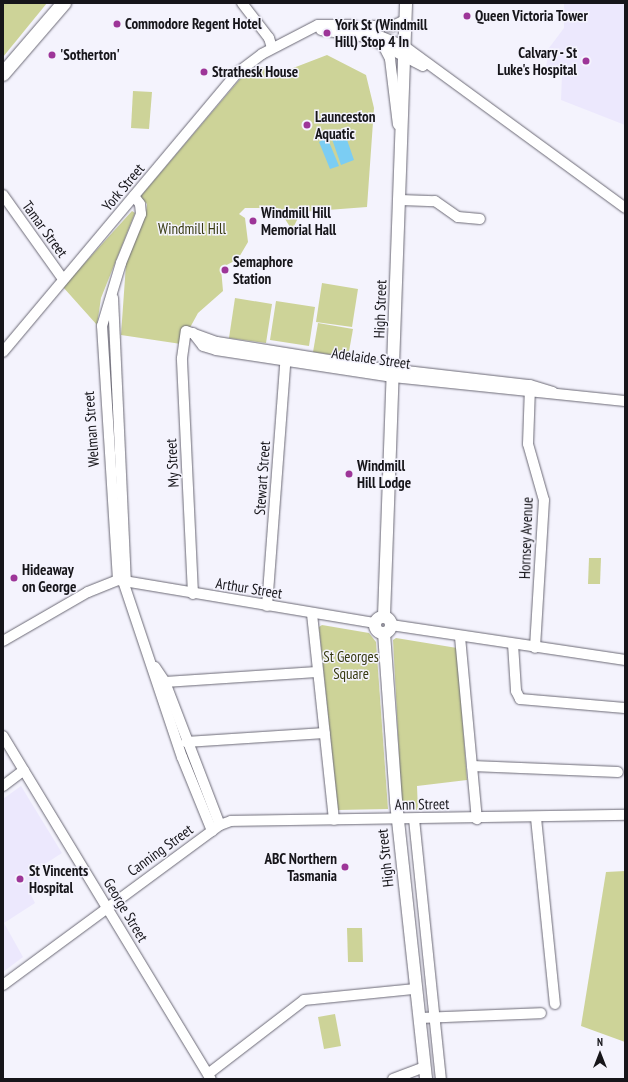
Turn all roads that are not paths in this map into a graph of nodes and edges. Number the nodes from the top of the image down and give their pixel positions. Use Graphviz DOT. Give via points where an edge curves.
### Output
graph roads {
  1 [pos="64,3"];
  2 [pos="406,3"];
  3 [pos="244,6"];
  4 [pos="405,20"];
  5 [pos="352,25"];
  6 [pos="382,44"];
  7 [pos="272,48"];
  8 [pos="404,51"];
  9 [pos="3,74"];
  10 [pos="401,139"];
  11 [pos="3,195"];
  12 [pos="134,196"];
  13 [pos="400,200"];
  14 [pos="625,208"];
  15 [pos="480,219"];
  16 [pos="63,279"];
  17 [pos="189,332"];
  18 [pos="3,352"];
  19 [pos="286,357"];
  20 [pos="393,372"];
  21 [pos="530,388"];
  22 [pos="625,401"];
  23 [pos="122,581"];
  24 [pos="193,594"];
  25 [pos="267,606"];
  26 [pos="312,614"];
  27 [pos="384,624"];
  28 [pos="460,637"];
  29 [pos="3,641"];
  30 [pos="513,644"];
  31 [pos="535,648"];
  32 [pos="149,655"];
  33 [pos="625,660"];
  34 [pos="317,672"];
  35 [pos="165,682"];
  36 [pos="625,708"];
  37 [pos="325,733"];
  38 [pos="3,736"];
  39 [pos="186,742"];
  40 [pos="472,766"];
  41 [pos="24,770"];
  42 [pos="618,772"];
  43 [pos="3,786"];
  44 [pos="625,815"];
  45 [pos="536,818"];
  46 [pos="414,819"];
  47 [pos="476,819"];
  48 [pos="334,820"];
  49 [pos="398,820"];
  50 [pos="216,828"];
  51 [pos="107,908"];
  52 [pos="3,985"];
  53 [pos="415,989"];
  54 [pos="555,1004"];
  55 [pos="541,1013"];
  56 [pos="434,1017"];
  57 [pos="419,1018"];
  58 [pos="425,1067"];
  59 [pos="210,1077"];
  60 [pos="393,1079"];
  61 [pos="426,1079"];
  62 [pos="441,1079"];
  1 -- 9 [label="highway"];
  2 -- 4 [label="main road, High Street"];
  3 -- 7 [label="street" via="269,38"];
  4 -- 5 [label="street" via="388,27"];
  4 -- 8 [label="main road, High Street"];
  5 -- 7 [label="street, York Street" via="318,25"];
  5 -- 8 [label="street, York Street" via="377,32"];
  6 -- 7 [label="street, York Street" via="361,35 323,30"];
  6 -- 8 [label="street, York Street"];
  6 -- 10 [label="street" via="390,59"];
  7 -- 12 [label="street, York Street" via="248,63 228,83"];
  8 -- 10 [label="main road, High Street"];
  8 -- 14 [label="street"];
  10 -- 13 [label="main road, High Street"];
  11 -- 16 [label="street, Tamar Street"];
  12 -- 16 [label="street, York Street"];
  12 -- 23 [label="street, Welman Street" via="140,204 141,214 103,318 102,342"];
  13 -- 15 [label="street" via="435,201 458,217"];
  13 -- 20 [label="main road, High Street"];
  16 -- 18 [label="street, York Street"];
  17 -- 19 [label="street, Adelaide Street" via="204,346"];
  17 -- 24 [label="street, My Street" via="182,358"];
  19 -- 20 [label="street, Adelaide Street"];
  19 -- 25 [label="street, Stewart Street"];
  20 -- 21 [label="street, Adelaide Street"];
  20 -- 27 [label="main road, High Street"];
  21 -- 22 [label="street, Adelaide Street"];
  21 -- 31 [label="street, Hornsey Avenue" via="528,444 544,500"];
  23 -- 24 [label="street, Arthur Street"];
  23 -- 29 [label="street" via="88,592"];
  23 -- 32 [label="street, Welman Street"];
  24 -- 25 [label="street, Arthur Street"];
  25 -- 26 [label="street, Arthur Street"];
  26 -- 27 [label="street, Arthur Street"];
  26 -- 34 [label="street"];
  27 -- 28 [label="street, Arthur Street"];
  27 -- 49 [label="main road, High Street"];
  28 -- 30 [label="street, Arthur Street"];
  28 -- 40 [label="street"];
  30 -- 31 [label="street, Arthur Street"];
  30 -- 36 [label="street" via="516,691 520,699"];
  31 -- 33 [label="street, Arthur Street"];
  32 -- 35 [label="street, Welman Street"];
  32 -- 50 [label="street, Welman Street" via="182,757"];
  34 -- 35 [label="street"];
  34 -- 37 [label="street"];
  35 -- 39 [label="street, Welman Street"];
  37 -- 39 [label="street"];
  37 -- 48 [label="street"];
  38 -- 41 [label="street, George Street"];
  39 -- 50 [label="street, Welman Street"];
  40 -- 42 [label="street"];
  40 -- 47 [label="street"];
  41 -- 43 [label="street"];
  41 -- 51 [label="street, George Street"];
  44 -- 45 [label="street, Ann Street"];
  45 -- 47 [label="street, Ann Street"];
  45 -- 54 [label="street"];
  46 -- 47 [label="street, Ann Street"];
  46 -- 49 [label="street, Ann Street"];
  46 -- 56 [label="street"];
  48 -- 49 [label="street, Ann Street"];
  48 -- 50 [label="street, Ann Street" via="236,820"];
  49 -- 53 [label="main road, High Street"];
  50 -- 51 [label="street, Canning Street"];
  51 -- 52 [label="street, Canning Street"];
  51 -- 59 [label="street, George Street"];
  53 -- 57 [label="main road, High Street"];
  53 -- 59 [label="street" via="304,1000"];
  55 -- 56 [label="street"];
  56 -- 57 [label="street"];
  56 -- 62 [label="street"];
  57 -- 58 [label="main road, High Street"];
  58 -- 60 [label="street"];
  58 -- 61 [label="main road, High Street"];
}
